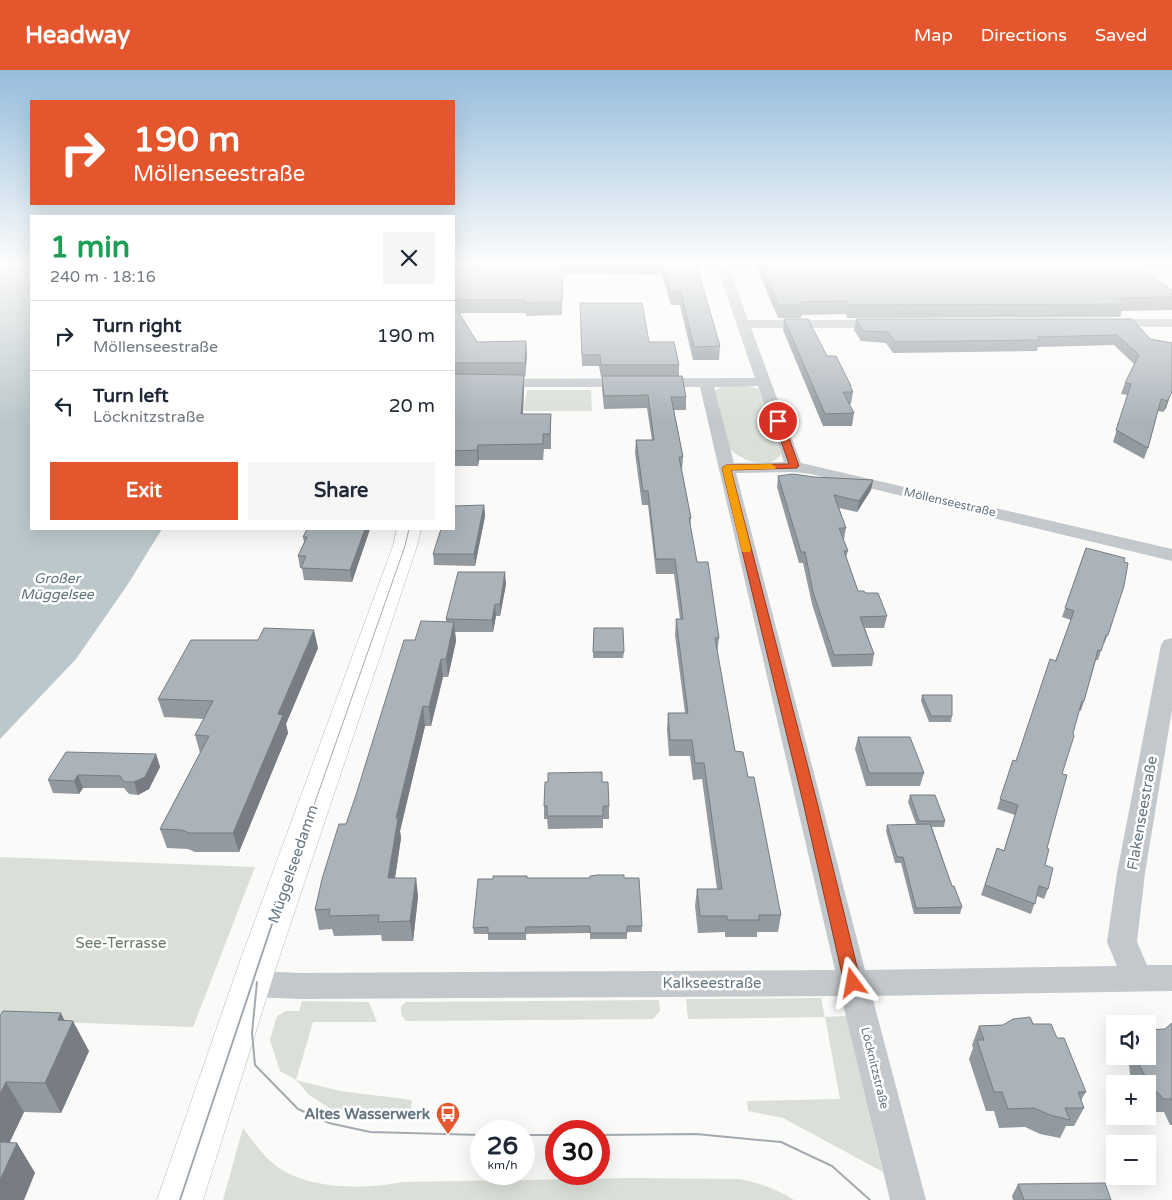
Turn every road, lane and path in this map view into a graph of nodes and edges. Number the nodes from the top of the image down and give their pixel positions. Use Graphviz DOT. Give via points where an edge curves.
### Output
graph roads {
  1 [pos="741,317"];
  2 [pos="1172,322"];
  3 [pos="1098,323"];
  4 [pos="744,324"];
  5 [pos="896,324"];
  6 [pos="765,382"];
  7 [pos="455,383"];
  8 [pos="706,383"];
  9 [pos="794,466"];
  10 [pos="726,468"];
  11 [pos="409,530"];
  12 [pos="1172,555"];
  13 [pos="1172,645"];
  14 [pos="1172,978"];
  15 [pos="1138,979"];
  16 [pos="853,983"];
  17 [pos="252,984"];
  18 [pos="180,1200"];
  19 [pos="908,1200"];
  1 -- 4 [label="street"];
  2 -- 3 [label="street"];
  4 -- 5 [label="street"];
  4 -- 6 [label="street"];
  6 -- 8 [label="street"];
  6 -- 9 [label="street"];
  7 -- 8 [label="street"];
  8 -- 10 [label="street, Löcknitzstraße"];
  9 -- 10 [label="street, Möllenseestraße"];
  9 -- 12 [label="street, Möllenseestraße"];
  10 -- 16 [label="street, Löcknitzstraße"];
  11 -- 17 [label="main road, Müggelseedamm"];
  13 -- 15 [label="street, Flakenseestraße" via="1131,873 1122,942"];
  14 -- 15 [label="street, Kalkseestraße"];
  15 -- 16 [label="street, Kalkseestraße"];
  16 -- 17 [label="street, Kalkseestraße"];
  16 -- 19 [label="street, Löcknitzstraße"];
  17 -- 18 [label="main road, Müggelseedamm"];
}
